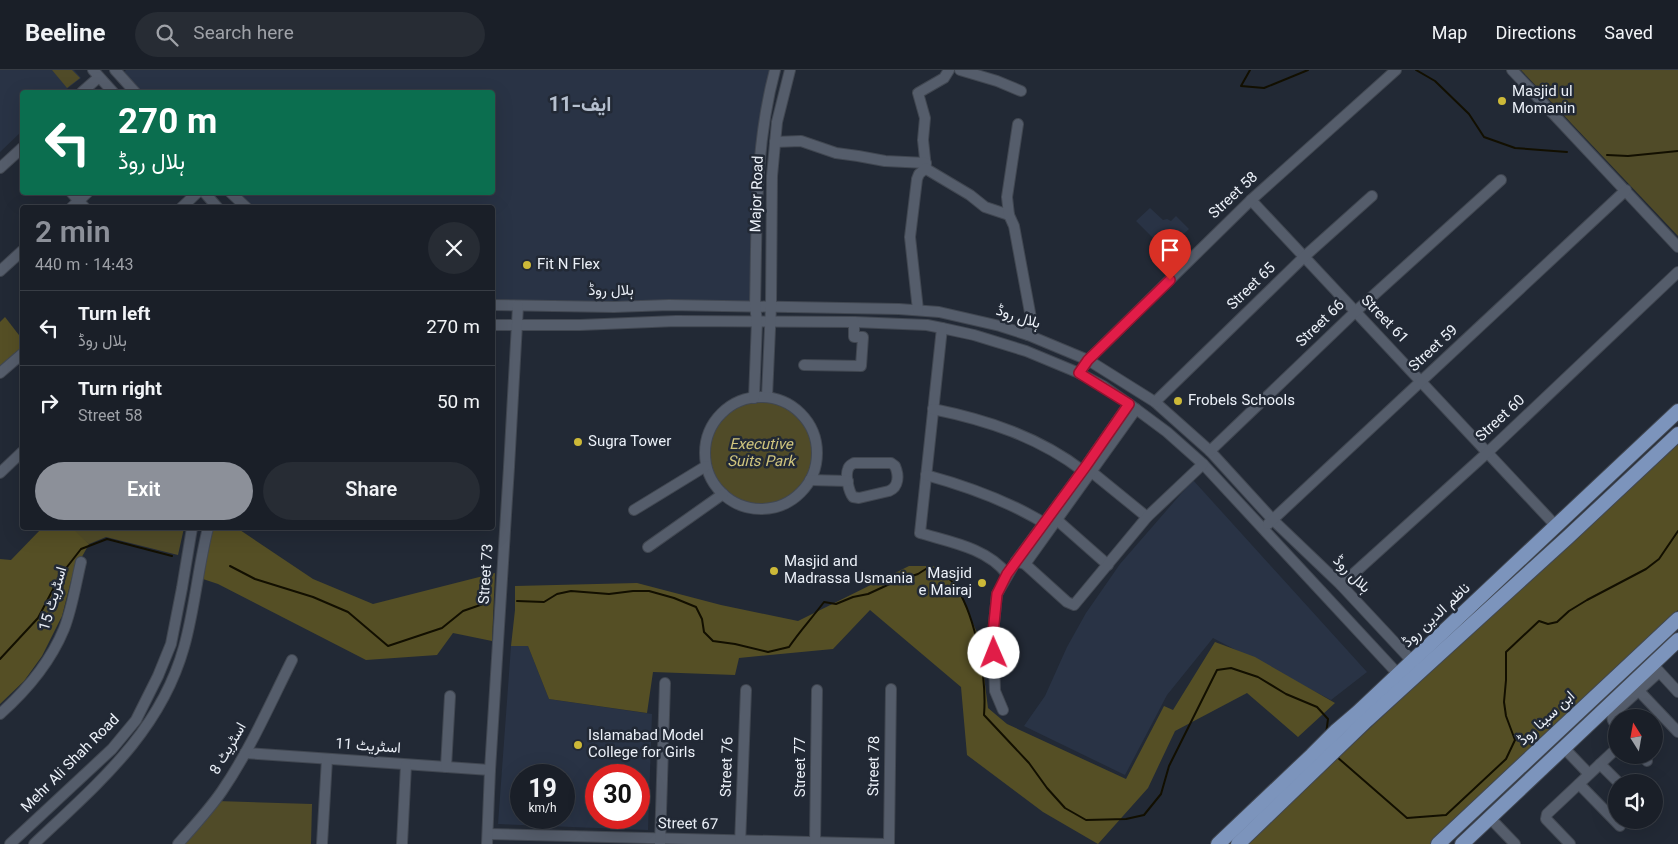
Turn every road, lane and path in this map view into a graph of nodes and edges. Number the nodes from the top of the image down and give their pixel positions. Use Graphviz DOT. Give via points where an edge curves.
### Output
graph roads {
  1 [pos="775,70"];
  2 [pos="790,70"];
  3 [pos="949,70"];
  4 [pos="960,70"];
  5 [pos="1396,70"];
  6 [pos="1512,70"];
  7 [pos="117,71"];
  8 [pos="96,73"];
  9 [pos="83,90"];
  10 [pos="111,90"];
  11 [pos="133,90"];
  12 [pos="1021,91"];
  13 [pos="1018,124"];
  14 [pos="775,142"];
  15 [pos="20,150"];
  16 [pos="926,165"];
  17 [pos="0,168"];
  18 [pos="1501,180"];
  19 [pos="1626,190"];
  20 [pos="195,195"];
  21 [pos="207,195"];
  22 [pos="233,195"];
  23 [pos="1372,196"];
  24 [pos="1251,200"];
  25 [pos="184,205"];
  26 [pos="215,205"];
  27 [pos="244,205"];
  28 [pos="1010,215"];
  29 [pos="1678,247"];
  30 [pos="20,253"];
  31 [pos="1305,256"];
  32 [pos="0,271"];
  33 [pos="1678,272"];
  34 [pos="495,306"];
  35 [pos="518,306"];
  36 [pos="755,306"];
  37 [pos="772,306"];
  38 [pos="918,310"];
  39 [pos="1355,312"];
  40 [pos="757,321"];
  41 [pos="770,321"];
  42 [pos="854,322"];
  43 [pos="495,325"];
  44 [pos="518,325"];
  45 [pos="942,328"];
  46 [pos="1028,335"];
  47 [pos="20,356"];
  48 [pos="1088,360"];
  49 [pos="804,365"];
  50 [pos="0,373"];
  51 [pos="1079,373"];
  52 [pos="1422,381"];
  53 [pos="754,398"];
  54 [pos="767,398"];
  55 [pos="1155,402"];
  56 [pos="1133,407"];
  57 [pos="933,410"];
  58 [pos="1678,411"];
  59 [pos="1678,434"];
  60 [pos="1210,451"];
  61 [pos="1488,452"];
  62 [pos="20,454"];
  63 [pos="1203,464"];
  64 [pos="706,466"];
  65 [pos="1087,470"];
  66 [pos="0,472"];
  67 [pos="926,475"];
  68 [pos="810,480"];
  69 [pos="848,481"];
  70 [pos="723,494"];
  71 [pos="634,510"];
  72 [pos="1147,517"];
  73 [pos="1273,520"];
  74 [pos="1051,523"];
  75 [pos="1556,526"];
  76 [pos="1263,528"];
  77 [pos="192,530"];
  78 [pos="208,530"];
  79 [pos="648,547"];
  80 [pos="81,562"];
  81 [pos="1020,563"];
  82 [pos="1108,565"];
  83 [pos="1007,574"];
  84 [pos="1341,585"];
  85 [pos="1496,592"];
  86 [pos="1678,619"];
  87 [pos="1678,640"];
  88 [pos="292,660"];
  89 [pos="1412,661"];
  90 [pos="1655,668"];
  91 [pos="1398,674"];
  92 [pos="665,683"];
  93 [pos="891,689"];
  94 [pos="746,690"];
  95 [pos="816,690"];
  96 [pos="1638,690"];
  97 [pos="1678,692"];
  98 [pos="450,696"];
  99 [pos="1620,709"];
  100 [pos="1003,710"];
  101 [pos="0,714"];
  102 [pos="1363,716"];
  103 [pos="1678,732"];
  104 [pos="1564,748"];
  105 [pos="245,753"];
  106 [pos="1608,756"];
  107 [pos="326,759"];
  108 [pos="1314,762"];
  109 [pos="406,764"];
  110 [pos="1600,764"];
  111 [pos="446,767"];
  112 [pos="490,770"];
  113 [pos="1589,774"];
  114 [pos="1610,774"];
  115 [pos="1579,784"];
  116 [pos="1481,803"];
  117 [pos="1608,814"];
  118 [pos="1491,817"];
  119 [pos="488,839"];
  120 [pos="571,841"];
  121 [pos="660,842"];
  122 [pos="740,842"];
  123 [pos="815,843"];
  124 [pos="10,844"];
  125 [pos="34,844"];
  126 [pos="178,844"];
  127 [pos="322,844"];
  128 [pos="402,844"];
  129 [pos="888,844"];
  130 [pos="1218,844"];
  131 [pos="1238,844"];
  132 [pos="1438,844"];
  133 [pos="1462,844"];
  134 [pos="1514,844"];
  135 [pos="1570,844"];
  1 -- 36 [label="street, Major Road" via="768,96 758,173"];
  2 -- 14 [label="street, Major Road"];
  3 -- 16 [label="street" via="938,83 918,93 926,121 923,140"];
  4 -- 12 [label="street"];
  5 -- 24 [label="street, Street 58"];
  6 -- 19 [label="street"];
  7 -- 11 [label="street"];
  8 -- 9 [label="street"];
  8 -- 10 [label="street"];
  13 -- 28 [label="street" via="1007,196"];
  14 -- 16 [label="street" via="800,141 836,154"];
  14 -- 37 [label="street, Major Road"];
  15 -- 17 [label="street"];
  16 -- 28 [label="street" via="928,170 985,207"];
  16 -- 38 [label="street" via="916,179 910,231"];
  18 -- 39 [label="street, Street 66"];
  19 -- 29 [label="street"];
  19 -- 52 [label="street, Street 59"];
  20 -- 25 [label="street"];
  21 -- 26 [label="street"];
  22 -- 27 [label="street"];
  23 -- 31 [label="street, Street 65"];
  24 -- 31 [label="street, Street 61"];
  24 -- 48 [label="street, Street 58"];
  28 -- 46 [label="street" via="1031,318"];
  30 -- 32 [label="street"];
  31 -- 39 [label="street, Street 61"];
  31 -- 55 [label="street, Street 65"];
  33 -- 61 [label="street, Street 60"];
  34 -- 35 [label="street, ہلال روڈ"];
  35 -- 36 [label="street, ہلال روڈ"];
  35 -- 44 [label="street, Street 73"];
  36 -- 37 [label="street, ہلال روڈ"];
  36 -- 40 [label="street, Major Road"];
  37 -- 38 [label="street, ہلال روڈ"];
  37 -- 41 [label="street, Major Road"];
  38 -- 46 [label="street, ہلال روڈ" via="948,314"];
  39 -- 52 [label="street, Street 61"];
  39 -- 60 [label="street, Street 66"];
  40 -- 41 [label="street, ہلال روڈ"];
  40 -- 44 [label="street, ہلال روڈ"];
  40 -- 53 [label="street, Major Road"];
  41 -- 42 [label="street, ہلال روڈ"];
  41 -- 54 [label="street, Major Road"];
  42 -- 45 [label="street, ہلال روڈ"];
  42 -- 49 [label="street" via="854,337 863,337 861,366"];
  43 -- 44 [label="street, ہلال روڈ"];
  44 -- 112 [label="street, Street 73"];
  45 -- 51 [label="street, ہلال روڈ" via="1026,350"];
  45 -- 57 [label="street"];
  46 -- 48 [label="street, ہلال روڈ"];
  47 -- 50 [label="street"];
  48 -- 51 [label="street, Street 58"];
  48 -- 55 [label="street, ہلال روڈ"];
  51 -- 56 [label="street, ہلال روڈ"];
  52 -- 61 [label="street, Street 61"];
  52 -- 73 [label="street, Street 59"];
  53 -- 54 [label="street"];
  53 -- 64 [label="street" via="738,402 714,423 707,438"];
  54 -- 68 [label="street" via="783,401 808,422 815,437 817,453"];
  55 -- 60 [label="street, ہلال روڈ"];
  56 -- 63 [label="street, ہلال روڈ" via="1168,432"];
  56 -- 65 [label="street"];
  57 -- 65 [label="street" via="978,419 1021,435"];
  57 -- 67 [label="street"];
  58 -- 75 [label="main road, ناظم الدین روڈ"];
  59 -- 85 [label="main road, ناظم الدین روڈ" via="1568,537"];
  60 -- 73 [label="street, ہلال روڈ"];
  61 -- 75 [label="street, Street 61"];
  61 -- 84 [label="street, Street 60"];
  62 -- 66 [label="street"];
  63 -- 72 [label="street"];
  63 -- 76 [label="street, ہلال روڈ"];
  64 -- 70 [label="street" via="712,481"];
  64 -- 71 [label="street"];
  65 -- 72 [label="street"];
  65 -- 74 [label="street"];
  67 -- 74 [label="street" via="967,486"];
  67 -- 83 [label="street" via="920,533 972,549 999,564"];
  68 -- 69 [label="street"];
  68 -- 70 [label="street" via="791,500 764,509 735,503"];
  69 -- 69 [label="street" via="847,470 854,463 891,464 898,471 894,490 858,498 850,494"];
  70 -- 79 [label="street"];
  72 -- 82 [label="street"];
  73 -- 76 [label="street, Street 59"];
  73 -- 84 [label="street, ہلال روڈ"];
  74 -- 81 [label="street"];
  74 -- 82 [label="street"];
  75 -- 85 [label="main road, ناظم الدین روڈ"];
  76 -- 91 [label="street, ہلال روڈ"];
  77 -- 124 [label="street, Mehr Ali Shah Road" via="170,644 136,720 112,749"];
  78 -- 125 [label="street, Mehr Ali Shah Road" via="184,648 151,722 119,762"];
  80 -- 101 [label="street, اسٹریٹ 15" via="64,628 48,662 24,692"];
  81 -- 82 [label="street" via="1074,605"];
  81 -- 83 [label="street"];
  83 -- 100 [label="street" via="997,594 993,633 995,691"];
  84 -- 89 [label="street, ہلال روڈ"];
  85 -- 89 [label="main road, ناظم الدین روڈ"];
  85 -- 102 [label="main road, ناظم الدین روڈ"];
  86 -- 116 [label="main road, ابن سینا روڈ"];
  87 -- 90 [label="main road"];
  88 -- 105 [label="street, اسٹریٹ 8"];
  89 -- 91 [label="main road, ناظم الدین روڈ"];
  90 -- 96 [label="street"];
  90 -- 97 [label="street"];
  90 -- 104 [label="main road"];
  91 -- 102 [label="main road, ناظم الدین روڈ"];
  92 -- 121 [label="street"];
  93 -- 129 [label="street, Street 78"];
  94 -- 122 [label="street, Street 76"];
  95 -- 123 [label="street, Street 77"];
  96 -- 99 [label="street"];
  96 -- 103 [label="street"];
  98 -- 111 [label="street"];
  102 -- 108 [label="main road, ناظم الدین روڈ" via="1344,742"];
  102 -- 108 [label="main road, ناظم الدین روڈ" via="1337,730"];
  104 -- 113 [label="street"];
  104 -- 118 [label="main road"];
  105 -- 107 [label="street, اسٹریٹ 11"];
  105 -- 126 [label="street, اسٹریٹ 8" via="218,796"];
  106 -- 110 [label="street"];
  107 -- 109 [label="street, اسٹریٹ 11"];
  107 -- 127 [label="street"];
  108 -- 130 [label="main road, ناظم الدین روڈ"];
  108 -- 131 [label="main road, ناظم الدین روڈ"];
  109 -- 111 [label="street, اسٹریٹ 11"];
  109 -- 128 [label="street"];
  110 -- 113 [label="street"];
  110 -- 114 [label="street"];
  111 -- 112 [label="street, اسٹریٹ 11"];
  112 -- 119 [label="street, Street 73"];
  113 -- 115 [label="street"];
  115 -- 117 [label="street"];
  115 -- 135 [label="street" via="1546,816"];
  116 -- 118 [label="main road"];
  116 -- 132 [label="main road, ابن سینا روڈ"];
  118 -- 133 [label="main road"];
  118 -- 134 [label="street"];
  119 -- 120 [label="street, Street 67"];
  120 -- 121 [label="street, Street 67"];
  121 -- 122 [label="street, Street 67"];
  122 -- 123 [label="street, Street 67"];
  123 -- 129 [label="street, Street 67"];
}
